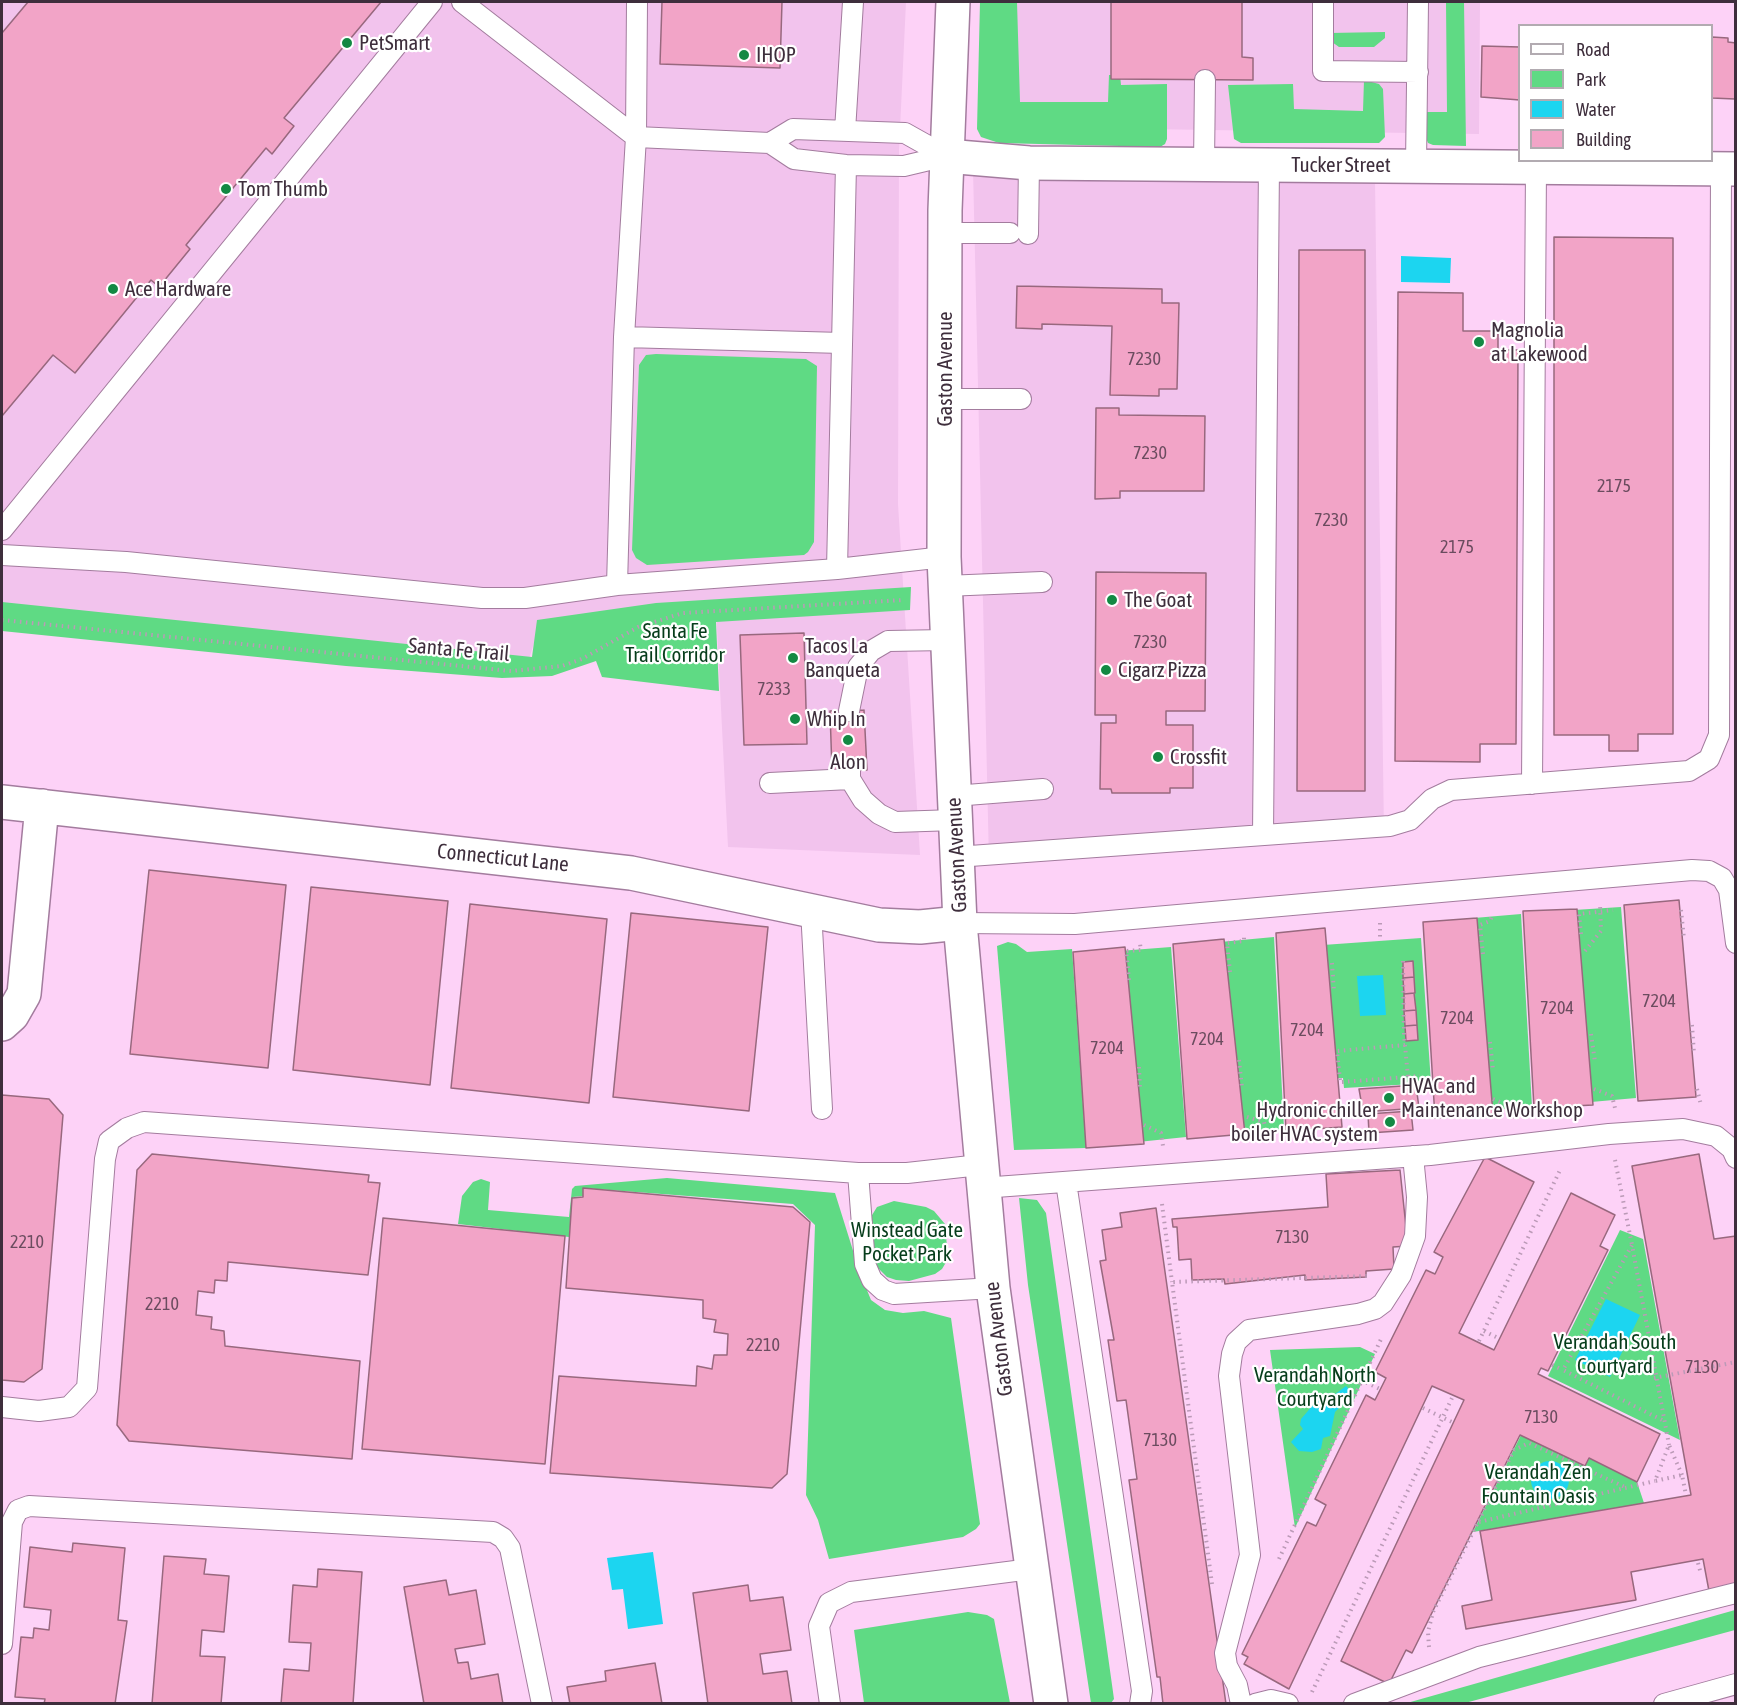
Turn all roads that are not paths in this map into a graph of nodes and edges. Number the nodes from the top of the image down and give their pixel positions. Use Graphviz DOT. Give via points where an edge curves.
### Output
graph roads {
  1 [pos="432,2"];
  2 [pos="462,2"];
  3 [pos="637,2"];
  4 [pos="853,2"];
  5 [pos="953,2"];
  6 [pos="1323,2"];
  7 [pos="1418,2"];
  8 [pos="1418,72"];
  9 [pos="1205,80"];
  10 [pos="845,131"];
  11 [pos="636,137"];
  12 [pos="770,142"];
  13 [pos="946,156"];
  14 [pos="1029,162"];
  15 [pos="1204,164"];
  16 [pos="1269,164"];
  17 [pos="846,165"];
  18 [pos="1416,165"];
  19 [pos="1536,166"];
  20 [pos="1728,169"];
  21 [pos="945,233"];
  22 [pos="624,337"];
  23 [pos="842,342"];
  24 [pos="945,399"];
  25 [pos="1021,399"];
  26 [pos="2,530"];
  27 [pos="2,555"];
  28 [pos="837,569"];
  29 [pos="944,571"];
  30 [pos="1041,582"];
  31 [pos="617,585"];
  32 [pos="947,640"];
  33 [pos="849,711"];
  34 [pos="770,783"];
  35 [pos="1532,784"];
  36 [pos="1043,789"];
  37 [pos="2,802"];
  38 [pos="42,806"];
  39 [pos="954,808"];
  40 [pos="1263,835"];
  41 [pos="956,857"];
  42 [pos="811,910"];
  43 [pos="960,923"];
  44 [pos="1736,943"];
  45 [pos="2,1024"];
  46 [pos="822,1109"];
  47 [pos="1413,1156"];
  48 [pos="1736,1158"];
  49 [pos="858,1173"];
  50 [pos="981,1177"];
  51 [pos="1065,1182"];
  52 [pos="993,1288"];
  53 [pos="2,1407"];
  54 [pos="1031,1569"];
  55 [pos="1736,1593"];
  56 [pos="2,1644"];
  57 [pos="1736,1684"];
  58 [pos="1702,1699"];
  59 [pos="542,1704"];
  60 [pos="830,1704"];
  61 [pos="1051,1704"];
  62 [pos="1140,1704"];
  63 [pos="1241,1704"];
  64 [pos="1255,1704"];
  65 [pos="1288,1704"];
  66 [pos="1353,1704"];
  67 [pos="1664,1704"];
  1 -- 26 [label="lane"];
  2 -- 11 [label="lane"];
  3 -- 11 [label="lane"];
  4 -- 10 [label="lane"];
  5 -- 13 [label="street, Gaston Avenue"];
  6 -- 8 [label="lane" via="1323,71"];
  7 -- 8 [label="lane"];
  8 -- 18 [label="lane"];
  9 -- 15 [label="lane"];
  10 -- 12 [label="lane" via="793,129"];
  10 -- 13 [label="lane" via="905,133"];
  11 -- 12 [label="lane"];
  11 -- 22 [label="lane"];
  12 -- 17 [label="lane" via="794,159"];
  13 -- 14 [label="street, Tucker Street"];
  13 -- 17 [label="lane" via="904,166"];
  13 -- 21 [label="street, Gaston Avenue"];
  14 -- 15 [label="street, Tucker Street"];
  14 -- 21 [label="lane" via="1019,233"];
  15 -- 16 [label="street, Tucker Street"];
  16 -- 18 [label="street, Tucker Street"];
  16 -- 40 [label="lane"];
  17 -- 23 [label="lane"];
  18 -- 19 [label="street, Tucker Street"];
  19 -- 20 [label="street, Tucker Street"];
  19 -- 35 [label="lane"];
  20 -- 35 [label="lane" via="1719,735 1709,759 1689,771"];
  21 -- 24 [label="street, Gaston Avenue"];
  22 -- 23 [label="lane"];
  22 -- 31 [label="lane"];
  23 -- 28 [label="lane"];
  24 -- 25 [label="lane"];
  24 -- 29 [label="street, Gaston Avenue"];
  27 -- 31 [label="lane" via="126,561 482,598 525,598"];
  28 -- 29 [label="lane"];
  28 -- 31 [label="lane"];
  29 -- 30 [label="lane"];
  29 -- 32 [label="street, Gaston Avenue"];
  32 -- 33 [label="lane" via="888,641 871,651 858,667"];
  32 -- 39 [label="street, Gaston Avenue"];
  34 -- 39 [label="lane" via="850,775 863,800 895,822"];
  35 -- 40 [label="lane" via="1451,790 1432,799 1410,820 1390,826"];
  36 -- 39 [label="lane"];
  37 -- 38 [label="street, Connecticut Lane"];
  38 -- 42 [label="street, Connecticut Lane" via="632,873"];
  38 -- 45 [label="street" via="24,994"];
  39 -- 41 [label="street, Gaston Avenue"];
  40 -- 41 [label="lane"];
  41 -- 43 [label="street, Gaston Avenue"];
  42 -- 43 [label="street, Connecticut Lane" via="879,925 920,927"];
  42 -- 46 [label="lane"];
  43 -- 44 [label="lane" via="1075,924 1692,870 1709,871 1722,878 1729,890"];
  43 -- 50 [label="street, Gaston Avenue"];
  47 -- 48 [label="lane" via="1683,1128 1716,1136 1732,1149"];
  47 -- 51 [label="lane"];
  47 -- 63 [label="lane" via="1415,1236 1401,1275 1383,1303 1368,1313 1249,1330 1236,1342 1232,1354 1229,1376 1250,1555 1225,1653"];
  49 -- 50 [label="lane"];
  49 -- 52 [label="lane" via="865,1264 872,1280 883,1290 894,1294"];
  49 -- 53 [label="lane" via="144,1122 109,1141 105,1159 87,1388 69,1407 39,1411"];
  50 -- 51 [label="lane"];
  50 -- 52 [label="street, Gaston Avenue"];
  51 -- 62 [label="lane" via="1142,1691"];
  52 -- 54 [label="street, Gaston Avenue"];
  54 -- 60 [label="lane" via="851,1592 829,1603 819,1626"];
  54 -- 61 [label="street, Gaston Avenue"];
  55 -- 66 [label="lane" via="1502,1650"];
  56 -- 59 [label="lane" via="12,1522 18,1510 29,1506 493,1532 510,1548"];
  57 -- 58 [label="lane"];
  58 -- 67 [label="lane"];
  64 -- 65 [label="lane" via="1271,1700"];
}
